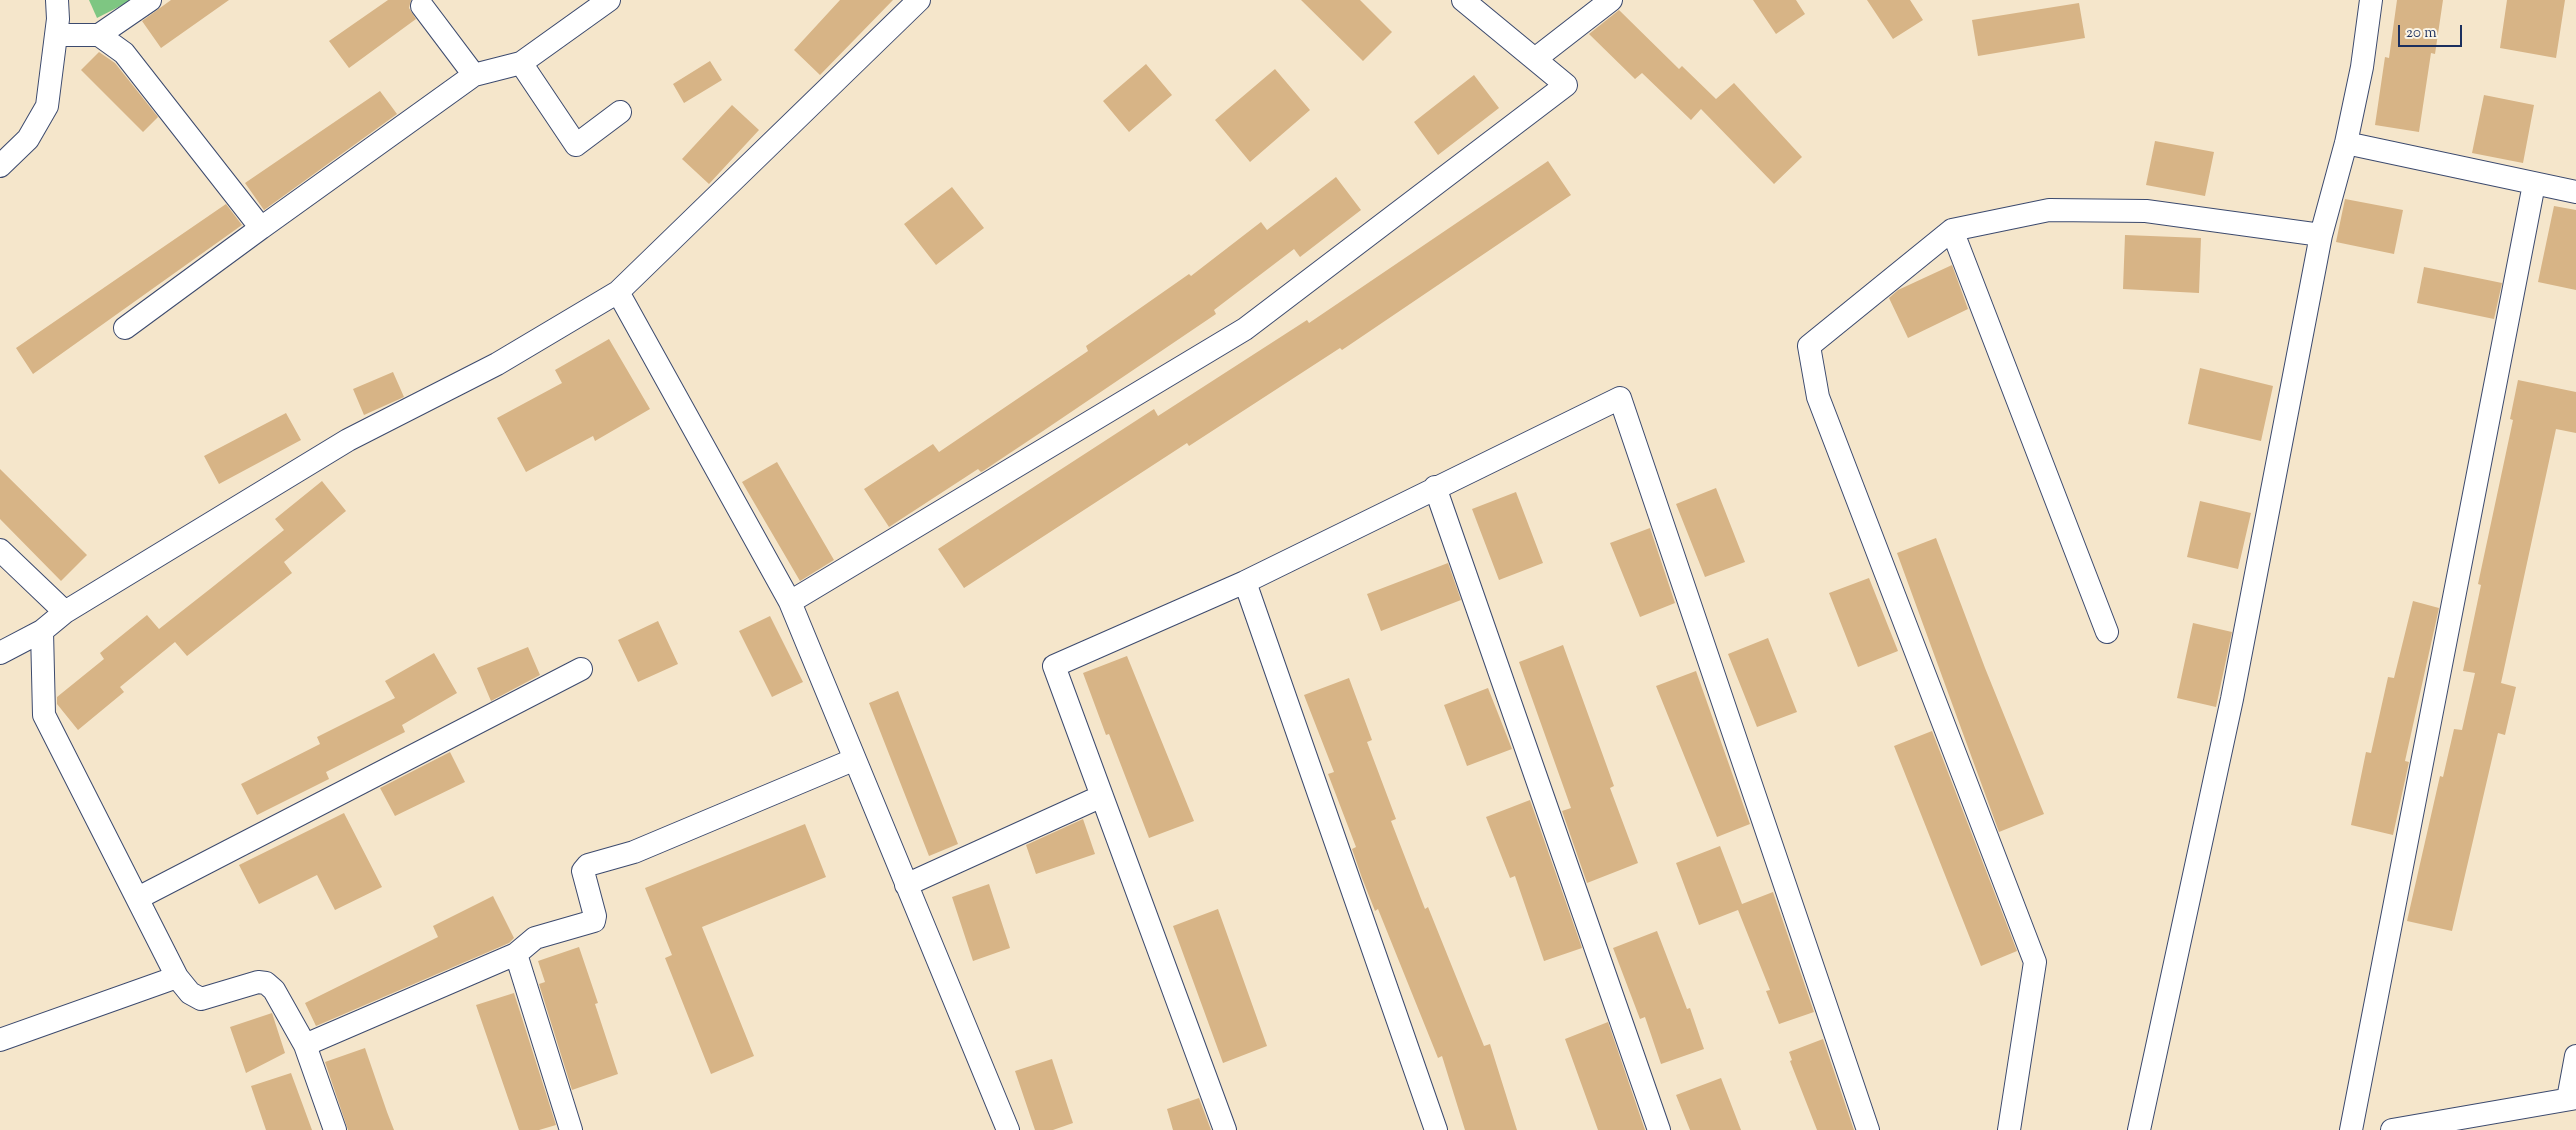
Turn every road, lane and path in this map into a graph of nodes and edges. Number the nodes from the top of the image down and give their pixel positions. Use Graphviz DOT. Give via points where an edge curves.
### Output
graph roads {
  1 [pos="57,0"];
  2 [pos="150,0"];
  3 [pos="609,0"];
  4 [pos="918,0"];
  5 [pos="1463,0"];
  6 [pos="1611,0"];
  7 [pos="2370,0"];
  8 [pos="422,6"];
  9 [pos="56,35"];
  10 [pos="99,35"];
  11 [pos="1535,59"];
  12 [pos="521,63"];
  13 [pos="474,75"];
  14 [pos="620,112"];
  15 [pos="2346,143"];
  16 [pos="0,166"];
  17 [pos="2534,184"];
  18 [pos="2576,192"];
  19 [pos="261,228"];
  20 [pos="1952,230"];
  21 [pos="2321,235"];
  22 [pos="618,292"];
  23 [pos="125,328"];
  24 [pos="1435,487"];
  25 [pos="0,550"];
  26 [pos="1245,582"];
  27 [pos="790,602"];
  28 [pos="64,612"];
  29 [pos="42,631"];
  30 [pos="2107,632"];
  31 [pos="0,653"];
  32 [pos="581,669"];
  33 [pos="853,760"];
  34 [pos="1102,796"];
  35 [pos="906,885"];
  36 [pos="138,898"];
  37 [pos="516,954"];
  38 [pos="177,977"];
  39 [pos="0,1040"];
  40 [pos="305,1045"];
  41 [pos="2576,1056"];
  42 [pos="2572,1098"];
  43 [pos="335,1130"];
  44 [pos="571,1130"];
  45 [pos="1008,1130"];
  46 [pos="1225,1130"];
  47 [pos="1436,1130"];
  48 [pos="1659,1130"];
  49 [pos="1868,1130"];
  50 [pos="2009,1130"];
  51 [pos="2138,1130"];
  52 [pos="2350,1130"];
  53 [pos="2392,1130"];
  1 -- 9 [label="street"];
  2 -- 10 [label="street"];
  3 -- 12 [label="street"];
  4 -- 22 [label="street"];
  5 -- 11 [label="street"];
  6 -- 11 [label="street"];
  7 -- 15 [label="street" via="2362,67"];
  8 -- 13 [label="street"];
  9 -- 10 [label="street"];
  9 -- 16 [label="street" via="47,106 28,139"];
  10 -- 19 [label="street" via="124,53"];
  11 -- 27 [label="street" via="1566,85 1245,329"];
  12 -- 13 [label="street"];
  12 -- 14 [label="street" via="576,145"];
  13 -- 19 [label="street"];
  15 -- 17 [label="street"];
  15 -- 21 [label="street"];
  17 -- 18 [label="street"];
  17 -- 52 [label="street"];
  19 -- 23 [label="street"];
  20 -- 21 [label="street" via="2049,210 2117,210 2146,211"];
  20 -- 30 [label="street"];
  20 -- 50 [label="street" via="1809,346 1818,397 2035,962"];
  21 -- 51 [label="street" via="2232,699"];
  22 -- 27 [label="street"];
  22 -- 28 [label="street" via="497,364 348,440"];
  24 -- 26 [label="street"];
  24 -- 48 [label="street"];
  24 -- 49 [label="street" via="1620,398"];
  25 -- 28 [label="street"];
  26 -- 34 [label="street" via="1054,666"];
  26 -- 47 [label="street"];
  27 -- 33 [label="street"];
  28 -- 29 [label="street"];
  29 -- 31 [label="street"];
  29 -- 36 [label="street" via="44,715"];
  32 -- 36 [label="street"];
  33 -- 35 [label="street"];
  33 -- 37 [label="street" via="634,852 588,865 583,871 594,921 535,938"];
  34 -- 35 [label="street"];
  34 -- 46 [label="street"];
  35 -- 45 [label="street"];
  36 -- 38 [label="street"];
  37 -- 40 [label="street"];
  37 -- 44 [label="street"];
  38 -- 39 [label="street"];
  38 -- 40 [label="street" via="190,994 200,999 258,982 266,983 274,990"];
  40 -- 43 [label="street"];
  41 -- 42 [label="street"];
  42 -- 53 [label="street"];
}
